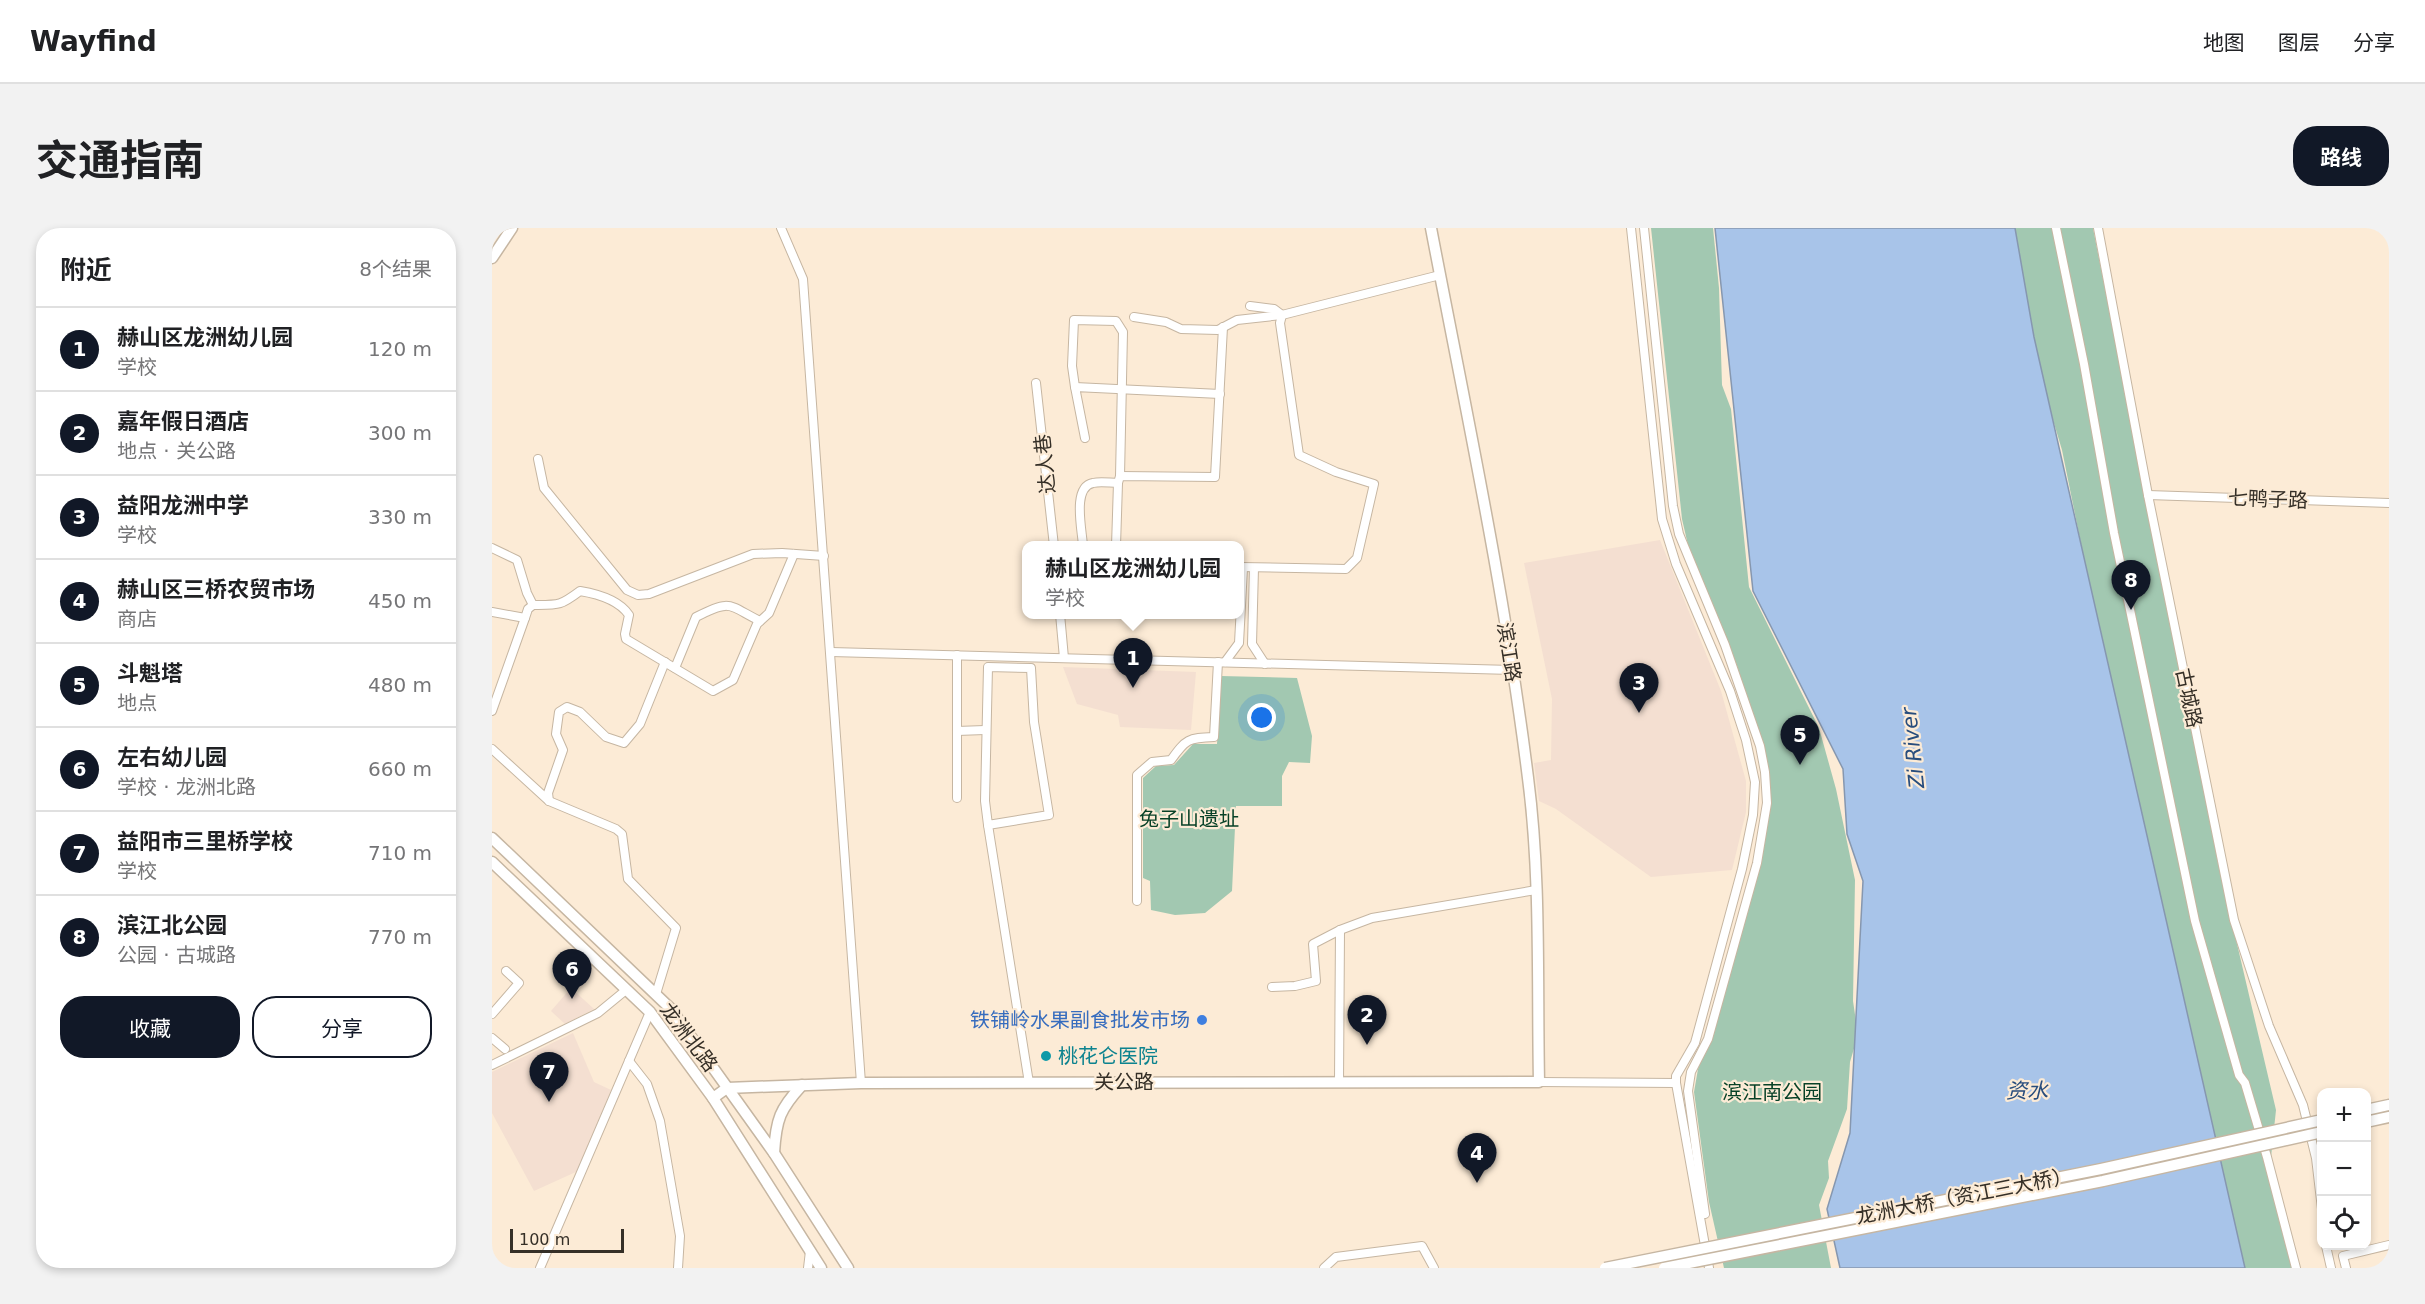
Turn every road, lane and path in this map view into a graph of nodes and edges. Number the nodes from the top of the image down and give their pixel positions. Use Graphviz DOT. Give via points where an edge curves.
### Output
graph roads {
  1 [pos="512,228"];
  2 [pos="781,228"];
  3 [pos="1431,228"];
  4 [pos="1631,228"];
  5 [pos="1644,228"];
  6 [pos="2056,228"];
  7 [pos="2098,228"];
  8 [pos="492,258"];
  9 [pos="1440,274"];
  10 [pos="1250,306"];
  11 [pos="1282,315"];
  12 [pos="1134,317"];
  13 [pos="1223,327"];
  14 [pos="1036,383"];
  15 [pos="1075,387"];
  16 [pos="1122,390"];
  17 [pos="1220,394"];
  18 [pos="1085,438"];
  19 [pos="538,459"];
  20 [pos="1119,479"];
  21 [pos="2148,495"];
  22 [pos="2389,503"];
  23 [pos="1053,541"];
  24 [pos="1083,541"];
  25 [pos="1116,541"];
  26 [pos="492,548"];
  27 [pos="794,554"];
  28 [pos="824,556"];
  29 [pos="1244,567"];
  30 [pos="1254,568"];
  31 [pos="533,604"];
  32 [pos="492,612"];
  33 [pos="525,618"];
  34 [pos="1060,619"];
  35 [pos="1240,619"];
  36 [pos="760,621"];
  37 [pos="831,652"];
  38 [pos="957,656"];
  39 [pos="1064,658"];
  40 [pos="665,662"];
  41 [pos="1222,662"];
  42 [pos="1264,664"];
  43 [pos="675,668"];
  44 [pos="1512,670"];
  45 [pos="492,711"];
  46 [pos="986,730"];
  47 [pos="957,731"];
  48 [pos="492,749"];
  49 [pos="957,798"];
  50 [pos="549,801"];
  51 [pos="988,825"];
  52 [pos="492,838"];
  53 [pos="492,862"];
  54 [pos="1536,890"];
  55 [pos="1137,901"];
  56 [pos="1340,930"];
  57 [pos="506,971"];
  58 [pos="1272,987"];
  59 [pos="626,990"];
  60 [pos="656,994"];
  61 [pos="650,1012"];
  62 [pos="492,1014"];
  63 [pos="492,1038"];
  64 [pos="505,1049"];
  65 [pos="629,1061"];
  66 [pos="492,1065"];
  67 [pos="1339,1082"];
  68 [pos="1539,1082"];
  69 [pos="861,1083"];
  70 [pos="1029,1083"];
  71 [pos="1676,1083"];
  72 [pos="802,1085"];
  73 [pos="727,1088"];
  74 [pos="713,1098"];
  75 [pos="2389,1105"];
  76 [pos="2371,1109"];
  77 [pos="2389,1117"];
  78 [pos="2317,1121"];
  79 [pos="2371,1121"];
  80 [pos="2317,1133"];
  81 [pos="774,1153"];
  82 [pos="2320,1196"];
  83 [pos="1705,1214"];
  84 [pos="2389,1245"];
  85 [pos="2327,1250"];
  86 [pos="810,1251"];
  87 [pos="540,1268"];
  88 [pos="678,1268"];
  89 [pos="808,1268"];
  90 [pos="821,1268"];
  91 [pos="848,1268"];
  92 [pos="1324,1268"];
  93 [pos="1434,1268"];
  94 [pos="1605,1268"];
  95 [pos="1664,1268"];
  96 [pos="1709,1268"];
  97 [pos="2296,1268"];
  98 [pos="2331,1268"];
  99 [pos="2346,1268"];
  1 -- 8 [label="main road"];
  2 -- 28 [label="street" via="803,279"];
  3 -- 9 [label="main road, 滨江路"];
  4 -- 71 [label="street" via="1662,519 1676,564 1730,691 1755,782 1742,868 1695,1043 1676,1076"];
  5 -- 83 [label="street" via="1673,506 1679,534 1725,645 1760,746 1767,803 1757,863 1708,1039 1691,1072 1688,1091"];
  6 -- 97 [label="street" via="2114,533 2195,921 2239,1075 2245,1083 2267,1156"];
  7 -- 21 [label="street, 古城路"];
  9 -- 11 [label="street"];
  9 -- 44 [label="main road, 滨江路"];
  10 -- 11 [label="street" via="1274,309"];
  11 -- 13 [label="street" via="1237,320"];
  11 -- 30 [label="street" via="1299,455 1374,484 1357,558 1346,569"];
  12 -- 13 [label="street" via="1166,322 1181,329"];
  13 -- 17 [label="street"];
  14 -- 23 [label="street, 达人巷"];
  15 -- 16 [label="street"];
  15 -- 16 [label="street" via="1074,320 1116,321 1124,332"];
  15 -- 18 [label="street"];
  16 -- 17 [label="street"];
  16 -- 20 [label="street"];
  17 -- 20 [label="street" via="1215,477"];
  19 -- 27 [label="street" via="544,488 627,590 650,594 753,554"];
  20 -- 24 [label="street" via="1086,485 1079,496"];
  20 -- 25 [label="street"];
  21 -- 22 [label="street, 七鸭子路"];
  21 -- 82 [label="street, 古城路" via="2234,920 2269,1026 2303,1105"];
  26 -- 31 [label="street" via="517,560"];
  27 -- 28 [label="street"];
  27 -- 36 [label="street" via="769,613"];
  28 -- 37 [label="street"];
  29 -- 30 [label="street"];
  30 -- 42 [label="street" via="1251,644"];
  31 -- 33 [label="street"];
  31 -- 40 [label="street" via="559,605 580,591 623,605 629,615 626,639"];
  32 -- 33 [label="street"];
  33 -- 45 [label="street"];
  34 -- 39 [label="street"];
  35 -- 41 [label="street" via="1239,644"];
  36 -- 43 [label="street" via="746,611 723,605 696,617"];
  36 -- 43 [label="street" via="733,680 721,688 713,691"];
  37 -- 38 [label="street"];
  37 -- 69 [label="street"];
  38 -- 39 [label="street"];
  38 -- 47 [label="street"];
  39 -- 41 [label="street"];
  40 -- 43 [label="street"];
  40 -- 50 [label="street" via="640,724 624,743 600,732 580,712 567,707 559,712 556,734 563,750 548,793"];
  41 -- 42 [label="street"];
  41 -- 55 [label="street" via="1214,737 1183,743 1171,760 1152,762 1137,775"];
  42 -- 44 [label="street"];
  44 -- 54 [label="main road, 滨江路" via="1528,780"];
  46 -- 47 [label="street"];
  46 -- 51 [label="street"];
  46 -- 51 [label="street" via="988,667 1031,668 1034,722 1049,815"];
  47 -- 49 [label="street"];
  48 -- 50 [label="street"];
  50 -- 60 [label="street" via="622,834 628,879 676,928"];
  51 -- 70 [label="street"];
  52 -- 60 [label="main road, 龙洲北路"];
  53 -- 59 [label="main road, 龙洲北路"];
  54 -- 56 [label="street" via="1372,918"];
  54 -- 68 [label="main road, 滨江路"];
  56 -- 58 [label="street" via="1313,944 1316,981"];
  56 -- 67 [label="street"];
  57 -- 62 [label="street" via="519,983"];
  59 -- 61 [label="main road, 龙洲北路"];
  59 -- 66 [label="street" via="598,1013"];
  60 -- 73 [label="main road, 龙洲北路"];
  61 -- 65 [label="street"];
  61 -- 74 [label="main road, 龙洲北路"];
  63 -- 64 [label="street"];
  65 -- 87 [label="street"];
  65 -- 88 [label="street" via="647,1084 660,1121 680,1236"];
  67 -- 68 [label="main road, 关公路"];
  67 -- 70 [label="main road, 关公路"];
  68 -- 71 [label="street"];
  69 -- 70 [label="main road, 关公路"];
  69 -- 72 [label="main road, 关公路"];
  71 -- 96 [label="street"];
  72 -- 73 [label="main road, 关公路"];
  72 -- 81 [label="main road" via="785,1104 775,1127"];
  73 -- 74 [label="main road"];
  73 -- 81 [label="main road, 龙洲北路"];
  74 -- 86 [label="main road, 龙洲北路"];
  75 -- 76 [label="main road"];
  77 -- 79 [label="main road"];
  78 -- 94 [label="main road, 龙洲大桥（资江三大桥）, bridge" via="2101,1169"];
  80 -- 95 [label="main road, 龙洲大桥（资江三大桥）, bridge" via="2103,1181"];
  81 -- 91 [label="main road, 龙洲北路"];
  84 -- 99 [label="street" via="2343,1256"];
  85 -- 98 [label="street"];
  86 -- 89 [label="street"];
  86 -- 90 [label="main road, 龙洲北路"];
  92 -- 93 [label="street" via="1336,1257 1422,1246"];
}
